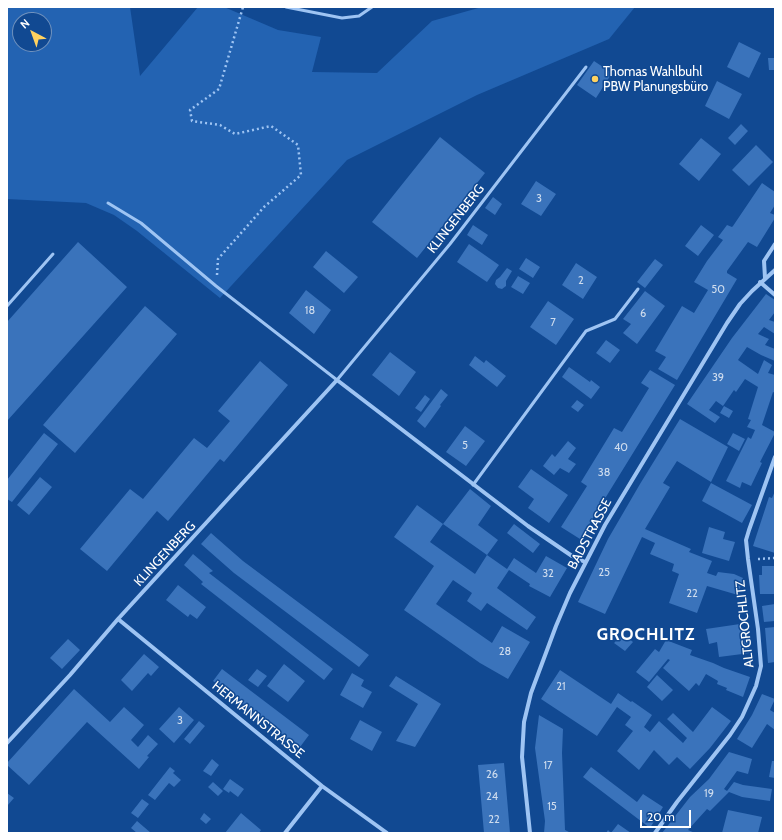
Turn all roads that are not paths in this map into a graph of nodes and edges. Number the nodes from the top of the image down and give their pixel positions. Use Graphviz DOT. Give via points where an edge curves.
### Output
graph roads {
  1 [pos="286,7"];
  2 [pos="372,7"];
  3 [pos="586,67"];
  4 [pos="108,203"];
  5 [pos="775,244"];
  6 [pos="53,254"];
  7 [pos="775,270"];
  8 [pos="765,278"];
  9 [pos="760,282"];
  10 [pos="638,289"];
  11 [pos="775,295"];
  12 [pos="7,306"];
  13 [pos="337,380"];
  14 [pos="775,457"];
  15 [pos="473,485"];
  16 [pos="585,562"];
  17 [pos="118,619"];
  18 [pos="7,743"];
  19 [pos="322,786"];
  20 [pos="285,833"];
  21 [pos="387,833"];
  22 [pos="530,833"];
  23 [pos="655,833"];
  1 -- 2 [label="lane" via="342,18 359,16"];
  3 -- 13 [label="lane, KLINGENBERG" via="450,244"];
  4 -- 13 [label="lane" via="141,223 216,286"];
  5 -- 8 [label="street" via="764,261"];
  6 -- 12 [label="lane"];
  7 -- 8 [label="street, BADSTRASSE"];
  8 -- 9 [label="street, BADSTRASSE"];
  9 -- 11 [label="street"];
  9 -- 16 [label="street, BADSTRASSE" via="727,323 611,514"];
  10 -- 15 [label="lane" via="615,319 586,331"];
  13 -- 15 [label="street"];
  13 -- 17 [label="street, KLINGENBERG"];
  14 -- 23 [label="street, ALTGROCHLITZ" via="746,540 761,666 756,686 730,735"];
  15 -- 16 [label="street" via="540,535"];
  16 -- 22 [label="street, BADSTRASSE" via="556,626 526,711 522,757"];
  17 -- 18 [label="street, KLINGENBERG"];
  17 -- 19 [label="street, HERMANNSTRASSE"];
  19 -- 20 [label="street"];
  19 -- 21 [label="street, HERMANNSTRASSE"];
}
